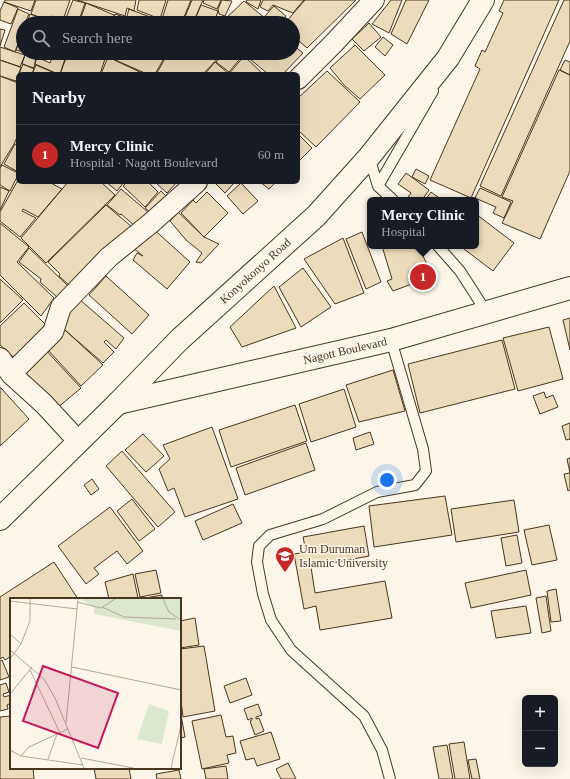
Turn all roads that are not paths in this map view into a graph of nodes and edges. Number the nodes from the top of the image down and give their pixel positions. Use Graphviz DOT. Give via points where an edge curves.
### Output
graph roads {
  1 [pos="374,0"];
  2 [pos="483,0"];
  3 [pos="486,0"];
  4 [pos="300,77"];
  5 [pos="369,157"];
  6 [pos="195,184"];
  7 [pos="378,186"];
  8 [pos="390,197"];
  9 [pos="441,249"];
  10 [pos="570,288"];
  11 [pos="488,312"];
  12 [pos="391,340"];
  13 [pos="0,358"];
  14 [pos="11,374"];
  15 [pos="118,403"];
  16 [pos="79,442"];
  17 [pos="0,519"];
  18 [pos="390,779"];
  1 -- 4 [label="street"];
  2 -- 5 [label="main road, Konyokonyo Road" via="448,58"];
  3 -- 7 [label="lane"];
  5 -- 7 [label="lane"];
  5 -- 15 [label="main road, Konyokonyo Road" via="316,216 179,340"];
  6 -- 14 [label="street" via="109,258 61,307 53,332"];
  7 -- 8 [label="lane"];
  9 -- 11 [label="lane" via="460,271"];
  10 -- 11 [label="main road, Nagott Boulevard"];
  11 -- 12 [label="main road, Nagott Boulevard"];
  12 -- 15 [label="main road, Nagott Boulevard"];
  12 -- 18 [label="lane" via="423,449 426,471 416,485 377,492 323,519 270,535 259,546 257,562 271,620 291,650 364,716 382,750"];
  13 -- 14 [label="street"];
  14 -- 16 [label="street" via="44,404"];
  15 -- 16 [label="main road, Konyokonyo Road"];
  16 -- 17 [label="main road, Konyokonyo Road"];
}
